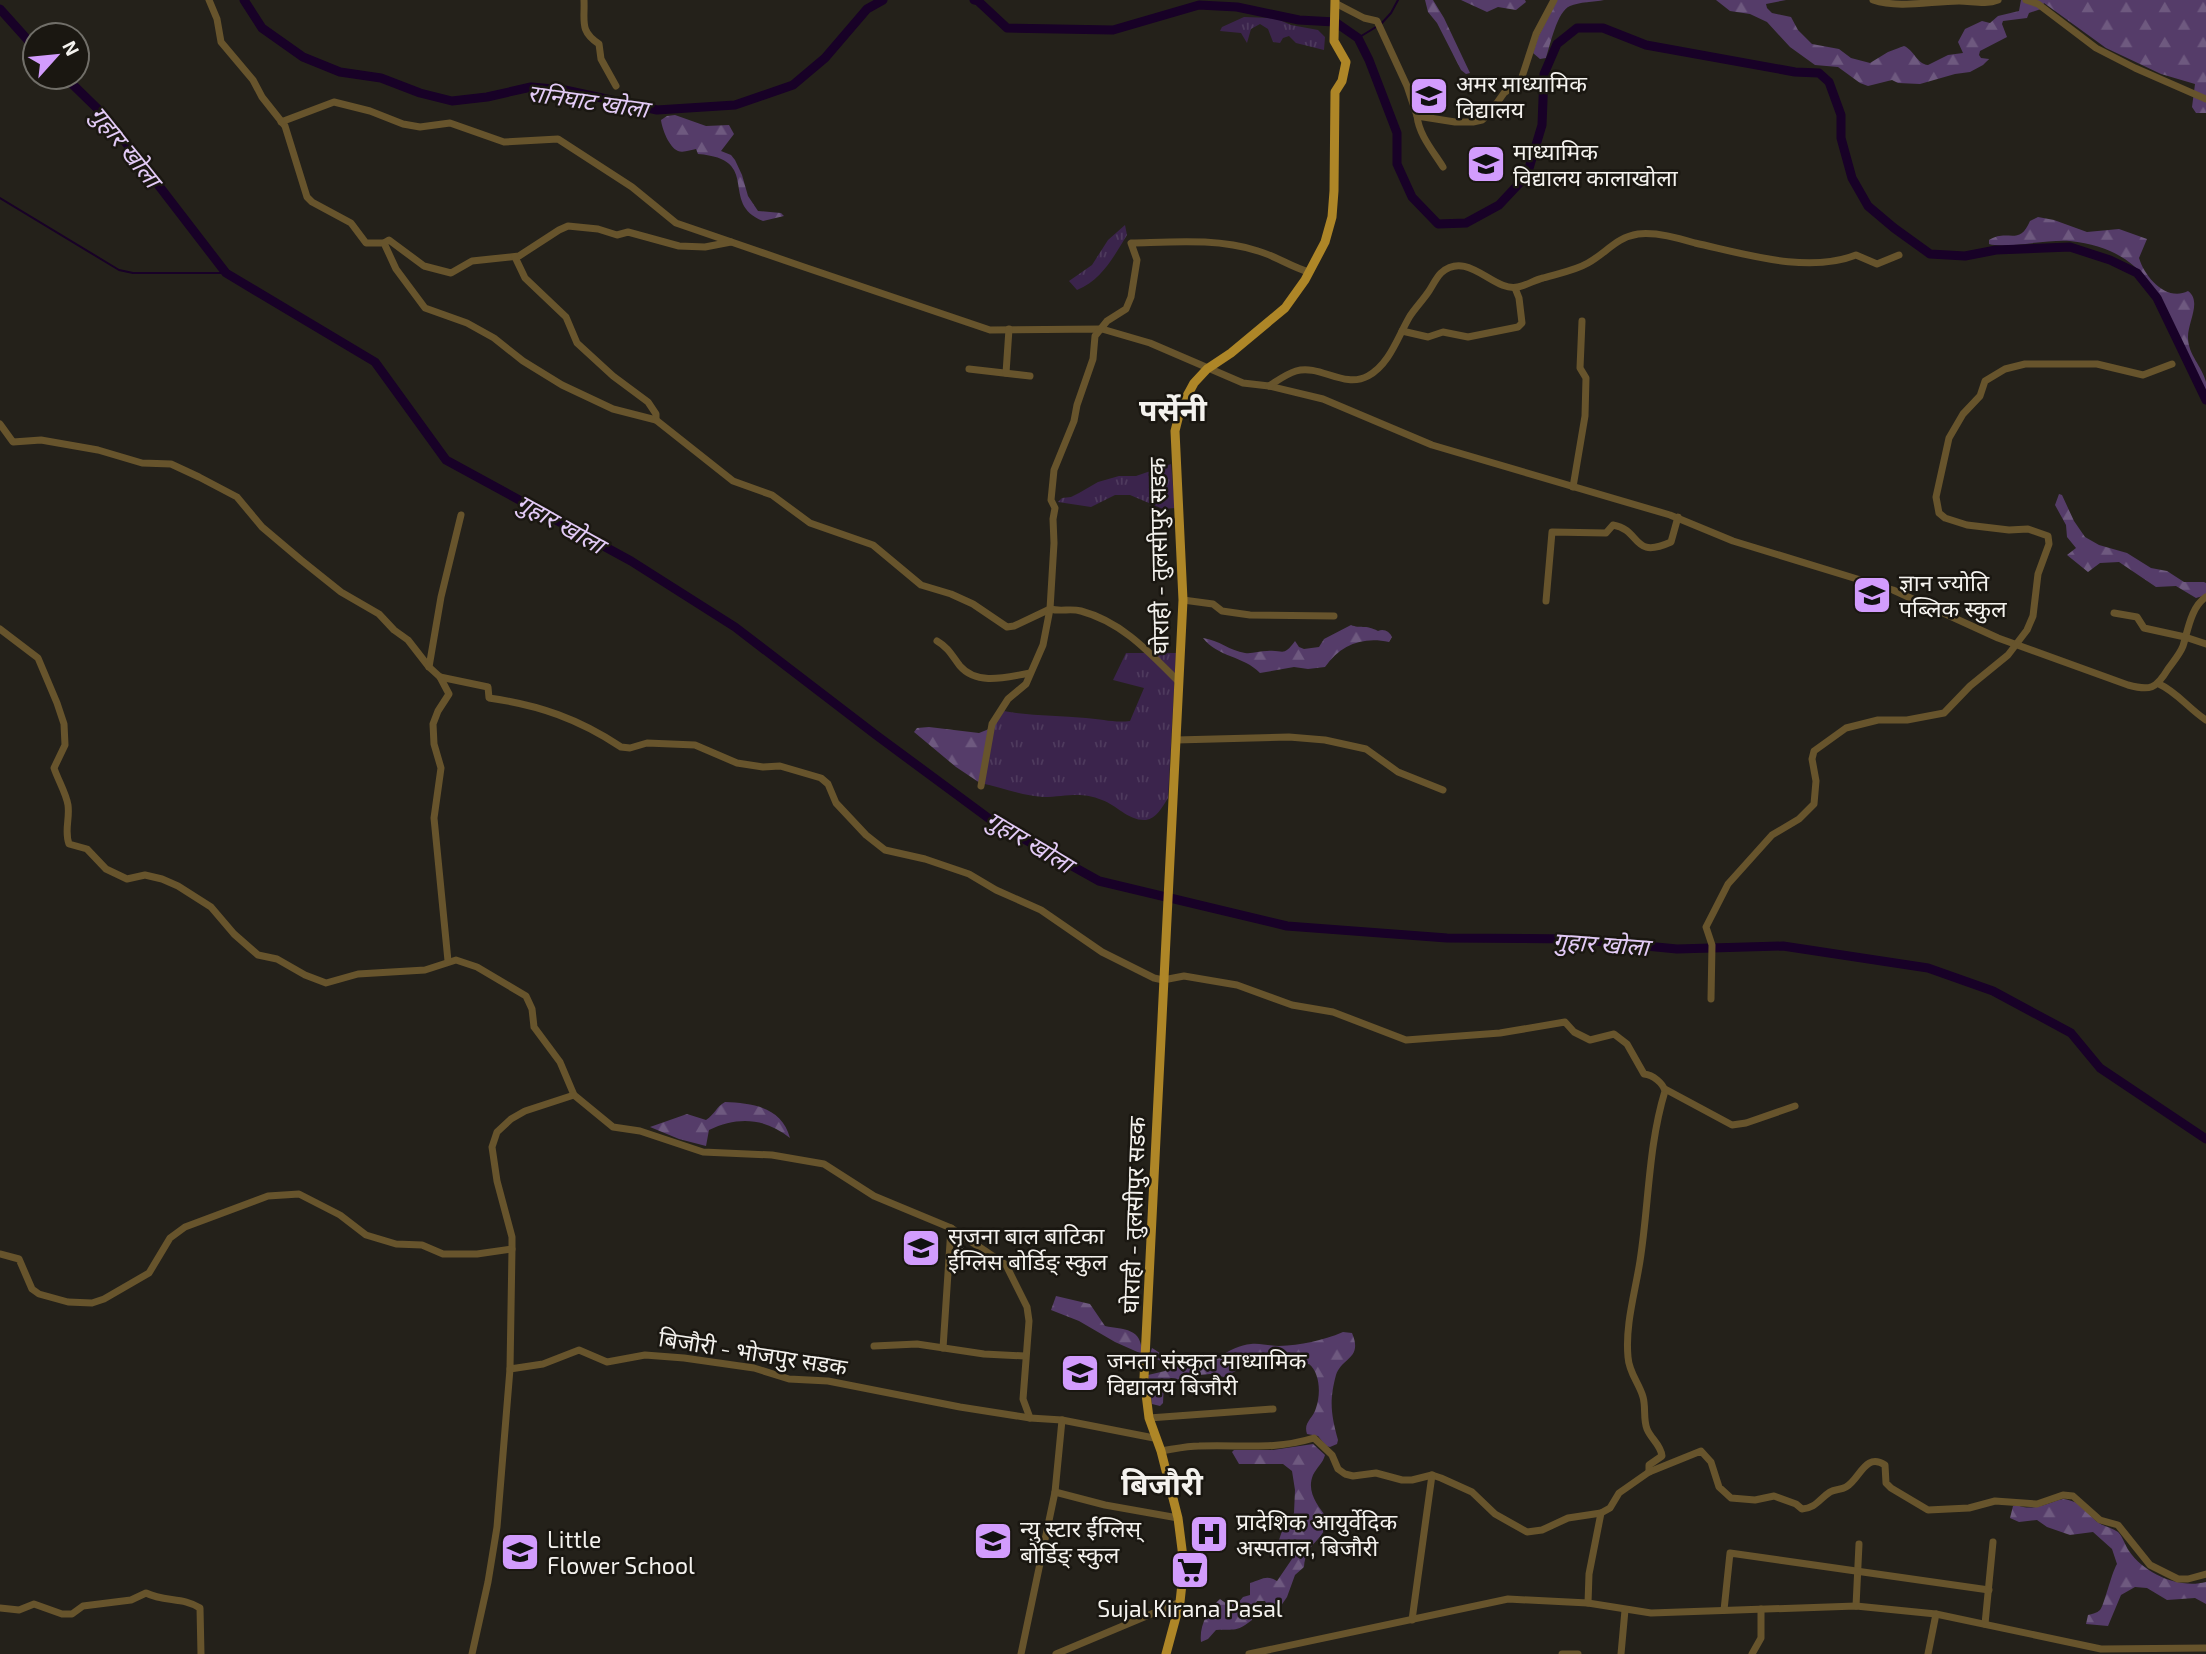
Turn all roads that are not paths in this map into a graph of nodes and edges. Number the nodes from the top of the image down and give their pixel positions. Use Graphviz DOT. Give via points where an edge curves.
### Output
graph roads {
  1 [pos="209,0"];
  2 [pos="584,0"];
  3 [pos="1554,0"];
  4 [pos="1873,0"];
  5 [pos="1998,0"];
  6 [pos="2026,0"];
  7 [pos="1335,1"];
  8 [pos="616,86"];
  9 [pos="2206,99"];
  10 [pos="1417,116"];
  11 [pos="281,122"];
  12 [pos="1443,167"];
  13 [pos="732,242"];
  14 [pos="384,243"];
  15 [pos="1899,256"];
  16 [pos="515,257"];
  17 [pos="1309,272"];
  18 [pos="1516,288"];
  19 [pos="1582,321"];
  20 [pos="1009,329"];
  21 [pos="1102,329"];
  22 [pos="1402,331"];
  23 [pos="2172,364"];
  24 [pos="969,369"];
  25 [pos="1207,369"];
  26 [pos="1006,373"];
  27 [pos="1030,376"];
  28 [pos="1269,386"];
  29 [pos="656,420"];
  30 [pos="0,424"];
  31 [pos="1573,487"];
  32 [pos="461,515"];
  33 [pos="1678,517"];
  34 [pos="2206,597"];
  35 [pos="1182,600"];
  36 [pos="1546,601"];
  37 [pos="1050,609"];
  38 [pos="2114,613"];
  39 [pos="1334,616"];
  40 [pos="0,629"];
  41 [pos="2185,637"];
  42 [pos="937,641"];
  43 [pos="2017,644"];
  44 [pos="2206,644"];
  45 [pos="429,667"];
  46 [pos="1030,673"];
  47 [pos="440,677"];
  48 [pos="1178,681"];
  49 [pos="2159,684"];
  50 [pos="2206,720"];
  51 [pos="1175,740"];
  52 [pos="981,786"];
  53 [pos="1443,790"];
  54 [pos="448,961"];
  55 [pos="1163,980"];
  56 [pos="1711,999"];
  57 [pos="1665,1089"];
  58 [pos="574,1095"];
  59 [pos="1796,1106"];
  60 [pos="951,1228"];
  61 [pos="512,1249"];
  62 [pos="0,1254"];
  63 [pos="874,1346"];
  64 [pos="943,1348"];
  65 [pos="1025,1356"];
  66 [pos="510,1369"];
  67 [pos="1273,1409"];
  68 [pos="1030,1418"];
  69 [pos="1149,1418"];
  70 [pos="1062,1420"];
  71 [pos="1154,1437"];
  72 [pos="1161,1451"];
  73 [pos="1649,1472"];
  74 [pos="1432,1475"];
  75 [pos="1055,1492"];
  76 [pos="1601,1513"];
  77 [pos="1178,1518"];
  78 [pos="1993,1542"];
  79 [pos="1859,1544"];
  80 [pos="1858,1572"];
  81 [pos="2206,1574"];
  82 [pos="1989,1590"];
  83 [pos="1180,1602"];
  84 [pos="1588,1603"];
  85 [pos="1856,1606"];
  86 [pos="0,1608"];
  87 [pos="1761,1609"];
  88 [pos="1625,1610"];
  89 [pos="1724,1610"];
  90 [pos="1936,1614"];
  91 [pos="1412,1620"];
  92 [pos="1985,1624"];
  93 [pos="2206,1648"];
  94 [pos="201,1654"];
  95 [pos="472,1654"];
  96 [pos="1021,1654"];
  97 [pos="1056,1654"];
  98 [pos="1166,1654"];
  99 [pos="1249,1654"];
  100 [pos="1562,1654"];
  101 [pos="1578,1654"];
  102 [pos="1621,1654"];
  103 [pos="1752,1654"];
  104 [pos="1928,1654"];
  1 -- 11 [label="street" via="220,42"];
  2 -- 8 [label="street" via="584,31 599,44 600,59"];
  3 -- 10 [label="street" via="1536,34 1521,80 1482,120 1455,122"];
  4 -- 5 [label="street" via="1895,4"];
  6 -- 9 [label="street" via="2096,48"];
  7 -- 10 [label="street" via="1377,21"];
  7 -- 17 [label="main road, घोराही - तुलसीपुर सडक" via="1334,41 1346,62 1335,92 1332,209 1325,242"];
  10 -- 12 [label="street" via="1418,126"];
  11 -- 13 [label="street" via="334,102 403,124 450,123 504,142 558,139 677,223"];
  11 -- 14 [label="street" via="307,197 351,223 366,243"];
  13 -- 16 [label="street" via="678,246 628,232 617,235 568,226"];
  13 -- 20 [label="street" via="990,330"];
  14 -- 16 [label="street" via="389,240 424,266 451,273 472,261"];
  14 -- 29 [label="street" via="425,308 494,338 562,385 612,409"];
  15 -- 18 [label="street" via="1877,264 1856,255 1840,261 1803,263 1639,234 1618,241 1570,271"];
  16 -- 29 [label="street" via="525,278 566,317 577,342 648,402"];
  17 -- 21 [label="street" via="1255,250 1224,244 1131,243 1137,260 1131,297 1126,309"];
  17 -- 25 [label="main road, घोराही - तुलसीपुर सडक" via="1284,308"];
  18 -- 22 [label="street" via="1452,266 1440,274"];
  18 -- 22 [label="street" via="1522,323 1518,327 1468,337 1443,332 1428,337"];
  19 -- 31 [label="street" via="1580,368 1586,378 1586,416"];
  20 -- 21 [label="street"];
  20 -- 26 [label="street"];
  21 -- 25 [label="street" via="1150,343"];
  21 -- 37 [label="street" via="1095,335 1093,359 1054,470"];
  22 -- 28 [label="street" via="1382,365 1366,377 1347,380 1301,370"];
  23 -- 43 [label="street" via="2143,375 2097,364 2025,364 2005,369 1986,381 1949,438 1936,497 1939,513 1975,526 2028,529 2048,536 2033,616"];
  24 -- 26 [label="street"];
  25 -- 28 [label="street" via="1243,383"];
  25 -- 35 [label="main road, घोराही - तुलसीपुर सडक" via="1181,407 1175,431"];
  26 -- 27 [label="street"];
  28 -- 31 [label="street" via="1323,399 1432,445"];
  29 -- 37 [label="street" via="733,481 772,495 810,523 873,545 922,585 973,604 1007,627"];
  30 -- 45 [label="street" via="13,442 41,440 142,463 171,464 237,497 262,527 301,560 341,592 379,614"];
  31 -- 33 [label="street"];
  32 -- 45 [label="street"];
  33 -- 36 [label="street" via="1671,542 1656,549 1641,547 1623,527 1613,525 1606,533 1552,532"];
  33 -- 43 [label="street" via="1733,541 1893,590"];
  34 -- 41 [label="street" via="2195,610"];
  35 -- 39 [label="street" via="1250,615"];
  35 -- 48 [label="main road, घोराही - तुलसीपुर सडक"];
  37 -- 46 [label="street" via="1043,645"];
  37 -- 48 [label="street" via="1075,610 1114,624"];
  38 -- 41 [label="street" via="2137,617 2144,628"];
  40 -- 54 [label="street" via="38,658 64,724 65,745 54,768 68,803 69,844 87,849 106,870 127,879 145,875 178,886 211,907 258,955 277,959 326,984 358,974 425,971"];
  41 -- 44 [label="street"];
  41 -- 49 [label="street"];
  42 -- 46 [label="street" via="965,670 984,680"];
  43 -- 49 [label="street" via="2128,685 2144,689"];
  43 -- 56 [label="street" via="1944,713 1846,728 1814,751 1814,804 1772,835 1728,884 1706,927 1712,945"];
  45 -- 47 [label="street"];
  46 -- 52 [label="street" via="992,724"];
  47 -- 54 [label="street" via="449,694 433,724 441,768 434,818"];
  47 -- 55 [label="street" via="488,687 489,698 566,716 621,747 695,745 737,763 780,766 821,778 836,803 885,850 969,874 1041,911 1102,952"];
  48 -- 51 [label="main road, घोराही - तुलसीपुर सडक"];
  49 -- 50 [label="street"];
  51 -- 53 [label="street" via="1325,740 1366,749 1398,772"];
  51 -- 55 [label="main road, घोराही - तुलसीपुर सडक"];
  54 -- 58 [label="street" via="477,967 526,996 534,1027 560,1062"];
  55 -- 57 [label="street" via="1184,976 1237,985 1292,1005 1333,1012 1406,1040 1500,1033 1565,1022 1590,1040 1616,1036 1627,1044 1644,1074 1653,1076"];
  55 -- 69 [label="main road, घोराही - तुलसीपुर सडक" via="1144,1378"];
  57 -- 59 [label="street" via="1732,1125"];
  57 -- 73 [label="street" via="1650,1163 1628,1342 1646,1427 1662,1456 1649,1465"];
  58 -- 60 [label="street" via="613,1127 703,1152 772,1155 824,1164 874,1196"];
  58 -- 61 [label="street" via="525,1111 497,1132 492,1147"];
  60 -- 64 [label="street"];
  60 -- 65 [label="street" via="1006,1265 1027,1307"];
  61 -- 62 [label="street" via="443,1254 422,1245 396,1244 366,1235 299,1194 268,1196 185,1227 170,1238 149,1273 92,1303 46,1298 32,1289 19,1259"];
  61 -- 66 [label="street"];
  63 -- 64 [label="street"];
  64 -- 65 [label="street"];
  65 -- 68 [label="street" via="1023,1399"];
  66 -- 68 [label="street, बिजौरी - भोजपुर सडक" via="543,1364 579,1350 607,1362 659,1356 754,1368 789,1379 828,1381"];
  66 -- 95 [label="street" via="497,1527"];
  67 -- 69 [label="street"];
  68 -- 70 [label="street, बिजौरी - भोजपुर सडक"];
  69 -- 71 [label="main road, घोराही - तुलसीपुर सडक"];
  70 -- 71 [label="street, बिजौरी - भोजपुर सडक"];
  70 -- 75 [label="street"];
  71 -- 72 [label="main road, घोराही - तुलसीपुर सडक"];
  72 -- 74 [label="street" via="1199,1446 1269,1447 1314,1438 1345,1474 1376,1473 1412,1480"];
  72 -- 77 [label="main road, घोराही - तुलसीपुर सडक"];
  73 -- 76 [label="street" via="1626,1486"];
  73 -- 81 [label="street" via="1701,1451 1711,1462 1719,1487 1731,1498 1774,1496 1802,1509 1845,1488 1871,1462 1885,1465 1891,1489 1928,1510 1995,1501 2037,1504 2074,1496 2100,1520 2118,1525 2150,1565 2178,1578"];
  74 -- 76 [label="street" via="1461,1485 1495,1514 1527,1532"];
  74 -- 91 [label="street"];
  75 -- 77 [label="street"];
  75 -- 96 [label="street"];
  76 -- 84 [label="street"];
  77 -- 83 [label="main road, घोराही - तुलसीपुर सडक" via="1184,1566"];
  78 -- 82 [label="street"];
  79 -- 80 [label="street"];
  80 -- 82 [label="street"];
  80 -- 85 [label="street"];
  80 -- 89 [label="street" via="1730,1553"];
  82 -- 92 [label="street"];
  83 -- 97 [label="street"];
  83 -- 98 [label="main road, घोराही - तुलसीपुर सडक"];
  84 -- 88 [label="street"];
  84 -- 91 [label="street" via="1508,1599"];
  85 -- 87 [label="street"];
  85 -- 90 [label="street"];
  86 -- 94 [label="street" via="19,1610 34,1604 72,1614 83,1606 131,1600 146,1593 159,1600 191,1602 200,1608"];
  87 -- 89 [label="street"];
  87 -- 103 [label="street" via="1761,1638"];
  88 -- 89 [label="street"];
  88 -- 102 [label="street"];
  90 -- 92 [label="street"];
  90 -- 104 [label="street"];
  91 -- 99 [label="street"];
  92 -- 93 [label="street" via="2101,1649"];
  100 -- 101 [label="street"];
}
